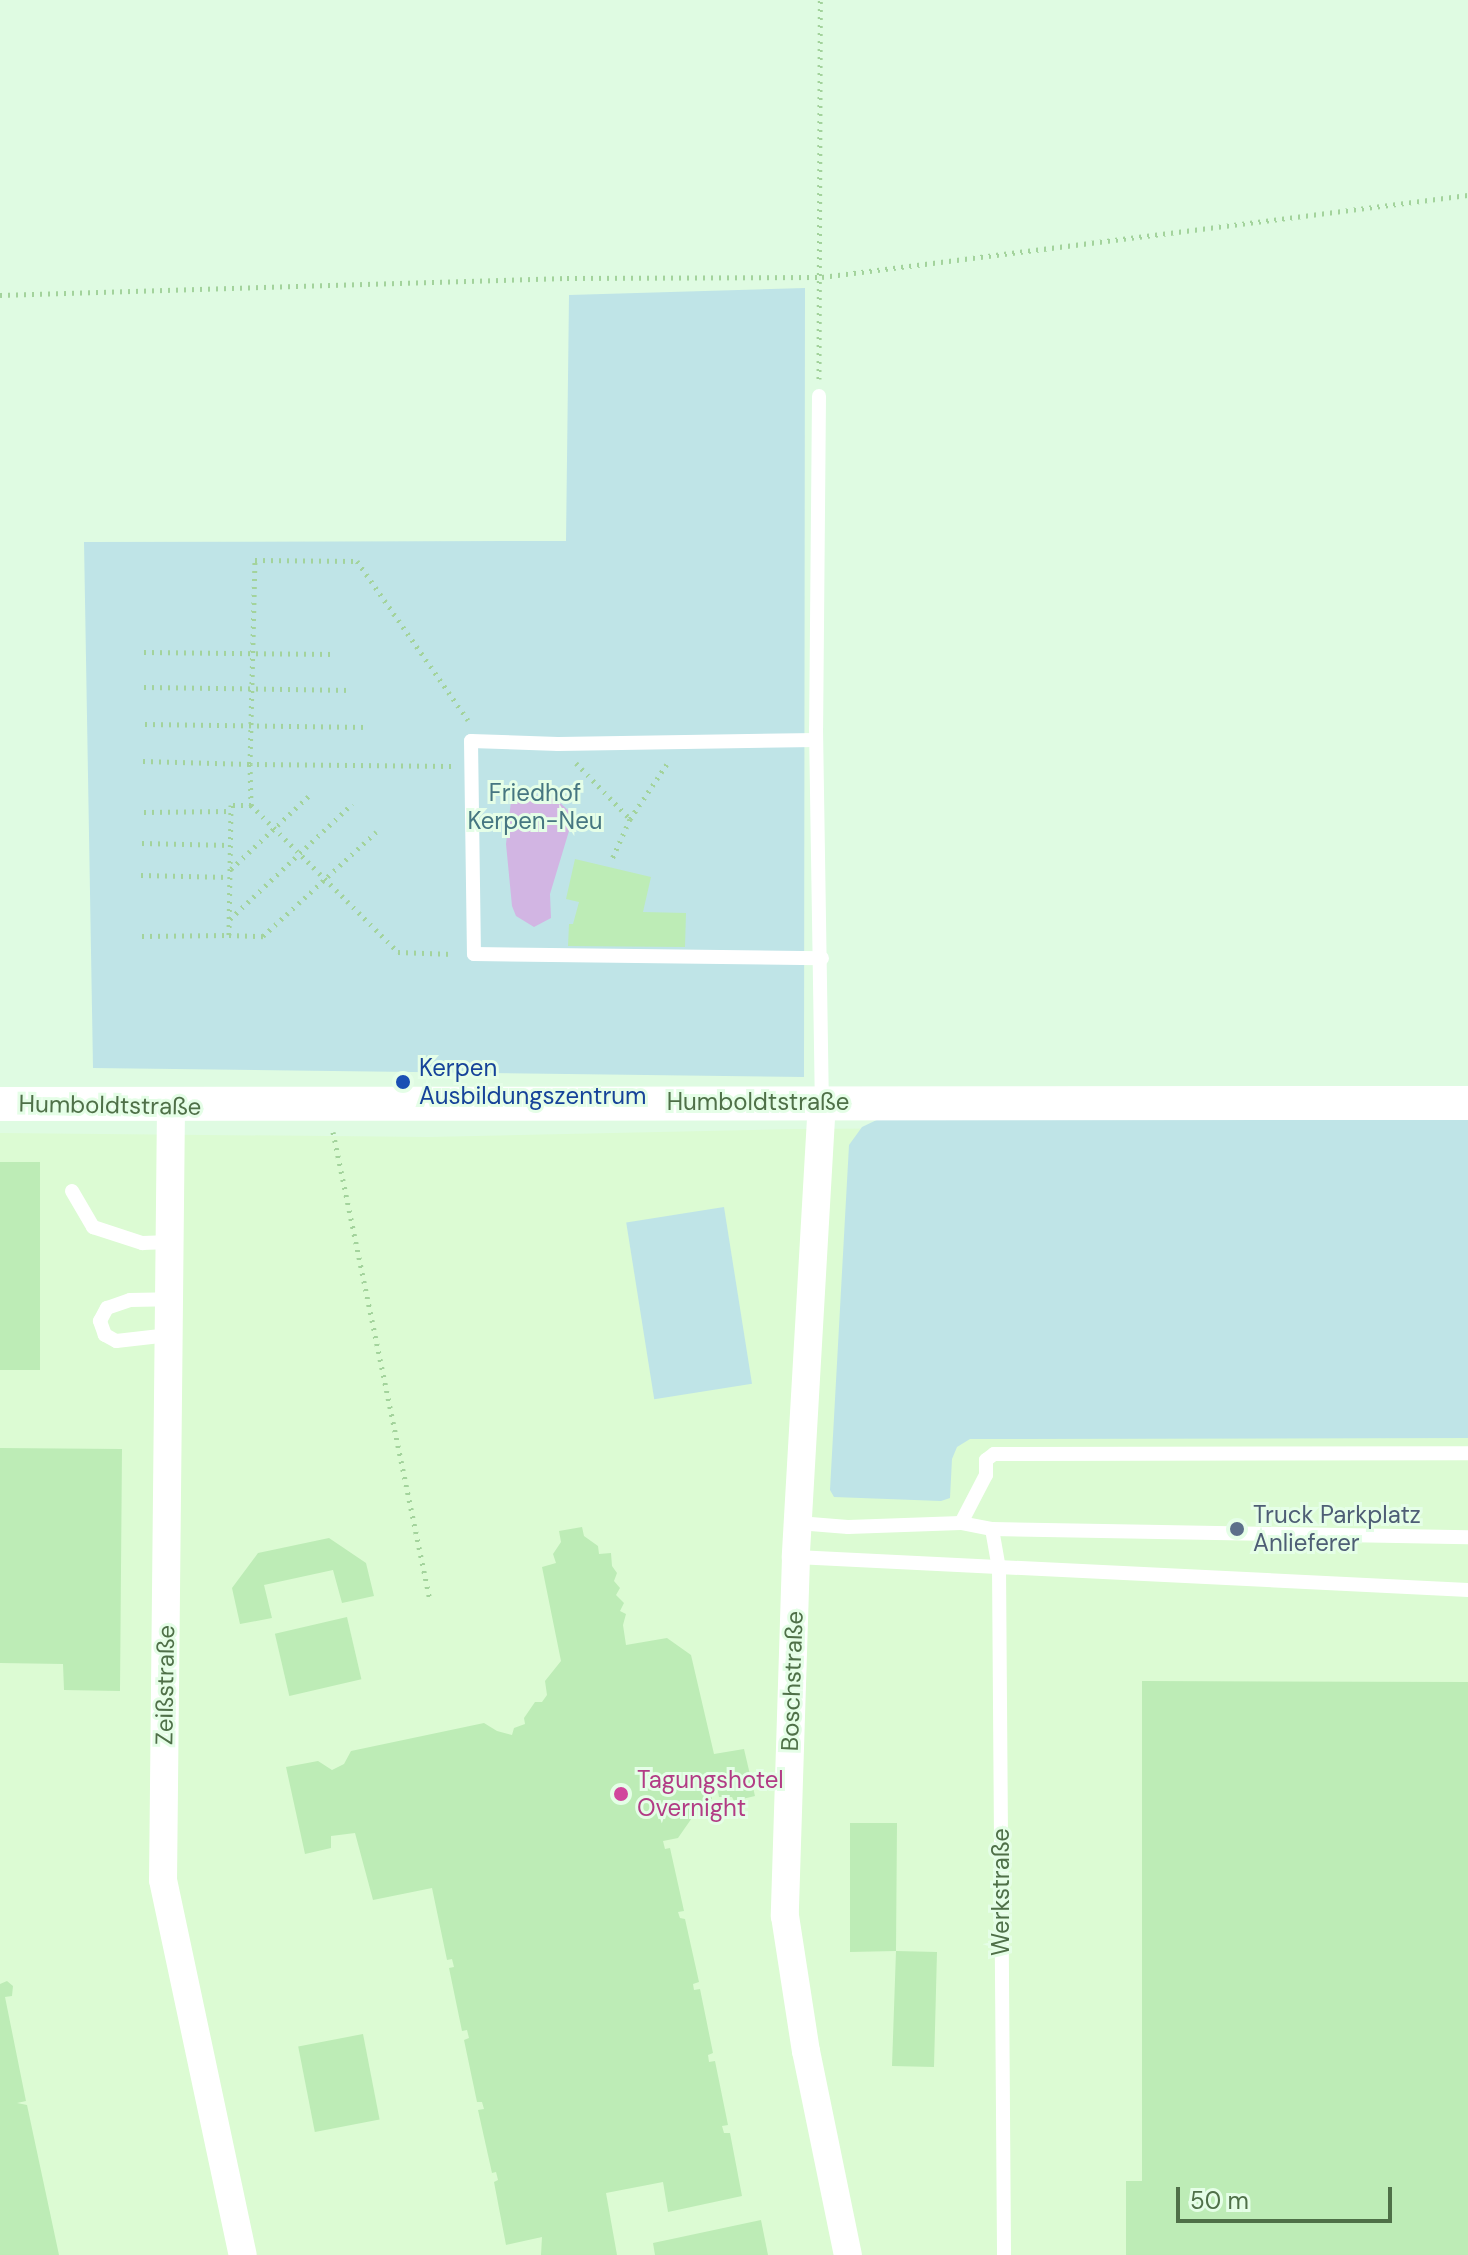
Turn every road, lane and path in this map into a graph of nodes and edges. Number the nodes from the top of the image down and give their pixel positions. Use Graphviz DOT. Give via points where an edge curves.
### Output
graph roads {
  1 [pos="820,0"];
  2 [pos="1468,195"];
  3 [pos="822,277"];
  4 [pos="0,295"];
  5 [pos="819,396"];
  6 [pos="144,652"];
  7 [pos="252,654"];
  8 [pos="335,654"];
  9 [pos="144,687"];
  10 [pos="251,690"];
  11 [pos="352,690"];
  12 [pos="145,724"];
  13 [pos="251,726"];
  14 [pos="368,727"];
  15 [pos="816,740"];
  16 [pos="471,741"];
  17 [pos="681,743"];
  18 [pos="558,744"];
  19 [pos="143,761"];
  20 [pos="250,764"];
  21 [pos="472,766"];
  22 [pos="312,793"];
  23 [pos="352,804"];
  24 [pos="251,805"];
  25 [pos="230,811"];
  26 [pos="144,812"];
  27 [pos="630,819"];
  28 [pos="274,829"];
  29 [pos="376,832"];
  30 [pos="142,843"];
  31 [pos="230,845"];
  32 [pos="299,854"];
  33 [pos="611,861"];
  34 [pos="230,874"];
  35 [pos="141,875"];
  36 [pos="325,879"];
  37 [pos="230,920"];
  38 [pos="229,935"];
  39 [pos="142,936"];
  40 [pos="474,954"];
  41 [pos="822,958"];
  42 [pos="822,1101"];
  43 [pos="1468,1103"];
  44 [pos="0,1104"];
  45 [pos="171,1106"];
  46 [pos="327,1106"];
  47 [pos="72,1191"];
  48 [pos="171,1242"];
  49 [pos="169,1299"];
  50 [pos="169,1335"];
  51 [pos="1468,1453"];
  52 [pos="798,1523"];
  53 [pos="961,1523"];
  54 [pos="992,1529"];
  55 [pos="1468,1537"];
  56 [pos="796,1557"];
  57 [pos="999,1567"];
  58 [pos="1468,1590"];
  59 [pos="430,1601"];
  60 [pos="243,2255"];
  61 [pos="848,2255"];
  62 [pos="1004,2255"];
  1 -- 3 [label="path"];
  2 -- 3 [label="path"];
  3 -- 4 [label="path" via="567,278"];
  3 -- 5 [label="path"];
  5 -- 15 [label="lane"];
  6 -- 7 [label="path"];
  7 -- 8 [label="path"];
  7 -- 10 [label="path"];
  7 -- 16 [label="path" via="255,560 357,561 470,723"];
  9 -- 10 [label="path"];
  10 -- 11 [label="path"];
  10 -- 13 [label="path"];
  12 -- 13 [label="path"];
  13 -- 14 [label="path"];
  13 -- 20 [label="path"];
  15 -- 17 [label="lane"];
  15 -- 41 [label="lane"];
  16 -- 18 [label="lane"];
  16 -- 21 [label="lane"];
  17 -- 18 [label="lane"];
  17 -- 27 [label="path"];
  18 -- 27 [label="path"];
  19 -- 20 [label="path"];
  20 -- 21 [label="path"];
  20 -- 24 [label="path"];
  21 -- 40 [label="lane"];
  22 -- 28 [label="path"];
  23 -- 32 [label="path"];
  24 -- 25 [label="path" via="231,805"];
  24 -- 28 [label="path"];
  25 -- 26 [label="path"];
  25 -- 31 [label="path"];
  27 -- 33 [label="path"];
  28 -- 32 [label="path"];
  28 -- 34 [label="path"];
  29 -- 36 [label="path"];
  30 -- 31 [label="path"];
  31 -- 34 [label="path"];
  32 -- 36 [label="path"];
  32 -- 37 [label="path"];
  34 -- 35 [label="path"];
  34 -- 37 [label="path"];
  36 -- 38 [label="path" via="263,936"];
  36 -- 40 [label="path" via="398,952"];
  37 -- 38 [label="path"];
  38 -- 39 [label="path"];
  40 -- 41 [label="lane"];
  41 -- 42 [label="lane"];
  42 -- 43 [label="street, Humboldtstraße"];
  42 -- 46 [label="street, Humboldtstraße"];
  42 -- 52 [label="street, Boschstraße"];
  44 -- 45 [label="street, Humboldtstraße"];
  45 -- 46 [label="street, Humboldtstraße"];
  45 -- 48 [label="street, Zeißstraße"];
  46 -- 59 [label="path"];
  47 -- 48 [label="lane" via="93,1227 142,1243"];
  48 -- 49 [label="street, Zeißstraße"];
  49 -- 50 [label="street, Zeißstraße"];
  49 -- 50 [label="lane" via="130,1300 107,1308 100,1321 105,1335 116,1341"];
  50 -- 60 [label="street, Zeißstraße" via="163,1880"];
  51 -- 53 [label="lane" via="994,1454 986,1460 986,1475"];
  52 -- 53 [label="lane"];
  52 -- 56 [label="street, Boschstraße"];
  53 -- 54 [label="lane"];
  54 -- 55 [label="lane"];
  54 -- 57 [label="lane, Werkstraße"];
  56 -- 57 [label="lane"];
  56 -- 61 [label="street, Boschstraße" via="785,1916 806,2051"];
  57 -- 58 [label="lane"];
  57 -- 62 [label="lane, Werkstraße"];
}
